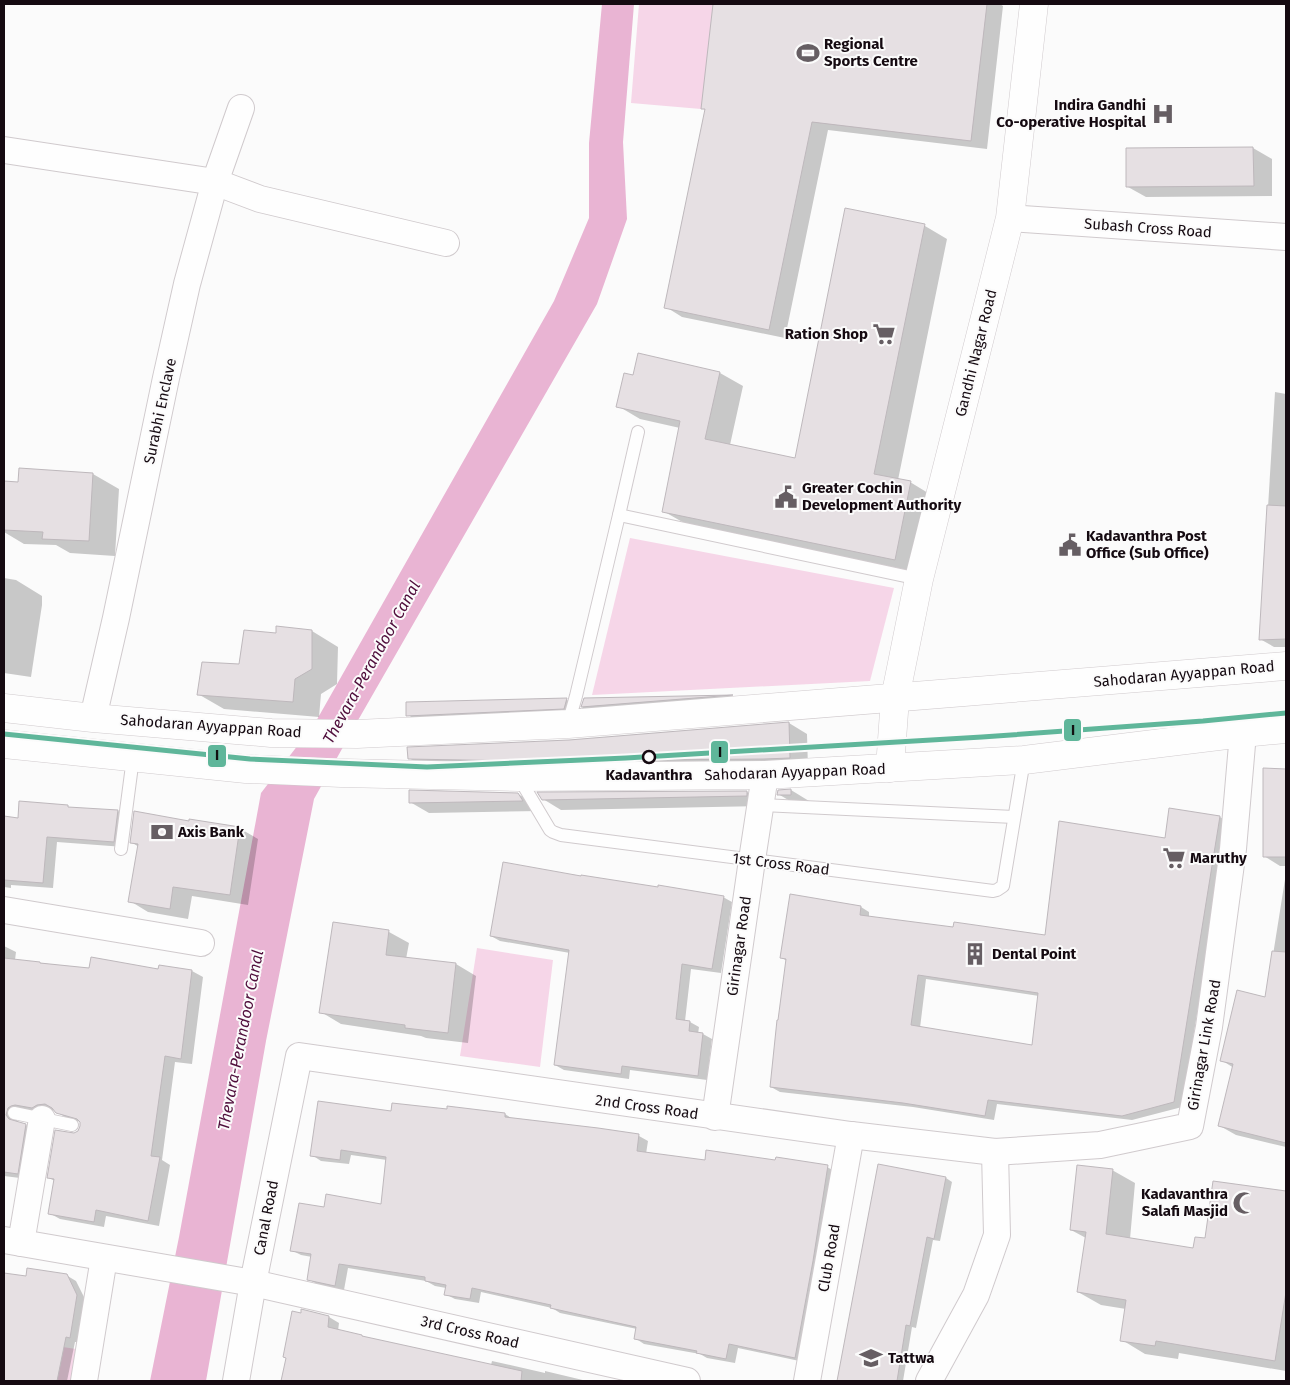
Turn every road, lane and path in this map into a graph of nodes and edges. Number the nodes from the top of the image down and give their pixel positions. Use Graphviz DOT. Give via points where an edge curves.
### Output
graph roads {
  1 [pos="1034,4"];
  2 [pos="241,108"];
  3 [pos="4,150"];
  4 [pos="215,182"];
  5 [pos="1010,218"];
  6 [pos="1286,237"];
  7 [pos="446,243"];
  8 [pos="638,432"];
  9 [pos="619,515"];
  10 [pos="919,579"];
  11 [pos="1286,666"];
  12 [pos="894,698"];
  13 [pos="4,708"];
  14 [pos="93,718"];
  15 [pos="568,724"];
  16 [pos="1286,730"];
  17 [pos="1243,733"];
  18 [pos="4,744"];
  19 [pos="133,758"];
  20 [pos="1024,760"];
  21 [pos="890,768"];
  22 [pos="765,775"];
  23 [pos="519,777"];
  24 [pos="760,805"];
  25 [pos="1014,818"];
  26 [pos="121,848"];
  27 [pos="752,860"];
  28 [pos="4,910"];
  29 [pos="201,943"];
  30 [pos="299,1056"];
  31 [pos="14,1113"];
  32 [pos="715,1117"];
  33 [pos="42,1118"];
  34 [pos="72,1125"];
  35 [pos="851,1135"];
  36 [pos="995,1152"];
  37 [pos="12,1242"];
  38 [pos="104,1258"];
  39 [pos="253,1283"];
  40 [pos="84,1381"];
  41 [pos="236,1381"];
  42 [pos="687,1381"];
  43 [pos="807,1381"];
  44 [pos="929,1381"];
  1 -- 5 [label="main road, Gandhi Nagar Road"];
  2 -- 4 [label="street, Surabhi Enclave"];
  3 -- 4 [label="street"];
  4 -- 7 [label="street" via="260,199"];
  4 -- 14 [label="street, Surabhi Enclave" via="187,284"];
  5 -- 6 [label="street, Subash Cross Road"];
  5 -- 10 [label="main road, Gandhi Nagar Road"];
  8 -- 9 [label="lane"];
  9 -- 10 [label="lane"];
  9 -- 15 [label="lane"];
  10 -- 12 [label="main road, Gandhi Nagar Road"];
  11 -- 12 [label="main road, Sahodaran Ayyappan Road"];
  12 -- 15 [label="main road, Sahodaran Ayyappan Road"];
  12 -- 21 [label="main road, Gandhi Nagar Road"];
  13 -- 14 [label="main road, Sahodaran Ayyappan Road"];
  14 -- 15 [label="main road, Sahodaran Ayyappan Road" via="270,732 357,734"];
  16 -- 17 [label="main road, Sahodaran Ayyappan Road"];
  17 -- 20 [label="main road, Sahodaran Ayyappan Road"];
  17 -- 36 [label="street, Girinagar Link Road" via="1232,859 1209,1027 1190,1126 1100,1145"];
  18 -- 19 [label="main road, Sahodaran Ayyappan Road"];
  19 -- 23 [label="main road, Sahodaran Ayyappan Road" via="246,769"];
  19 -- 26 [label="lane"];
  20 -- 21 [label="main road, Sahodaran Ayyappan Road"];
  20 -- 25 [label="lane, 1st Cross Road"];
  21 -- 22 [label="main road, Sahodaran Ayyappan Road"];
  22 -- 23 [label="main road, Sahodaran Ayyappan Road"];
  22 -- 24 [label="street, Girinagar Road"];
  23 -- 27 [label="lane, 1st Cross Road" via="553,832"];
  24 -- 25 [label="lane"];
  24 -- 27 [label="street, Girinagar Road"];
  25 -- 27 [label="lane, 1st Cross Road" via="1003,886 997,890"];
  27 -- 32 [label="street, Girinagar Road"];
  28 -- 29 [label="street"];
  30 -- 32 [label="street, 2nd Cross Road"];
  30 -- 39 [label="street, Canal Road"];
  31 -- 33 [label="lane"];
  32 -- 35 [label="street, 2nd Cross Road"];
  33 -- 34 [label="lane"];
  33 -- 37 [label="street"];
  35 -- 36 [label="street, 2nd Cross Road"];
  35 -- 43 [label="street, Club Road"];
  36 -- 44 [label="street" via="996,1234 976,1295"];
  37 -- 38 [label="street"];
  38 -- 39 [label="street, 3rd Cross Road"];
  38 -- 40 [label="street"];
  39 -- 41 [label="street, Canal Road"];
  39 -- 42 [label="street, 3rd Cross Road"];
}
